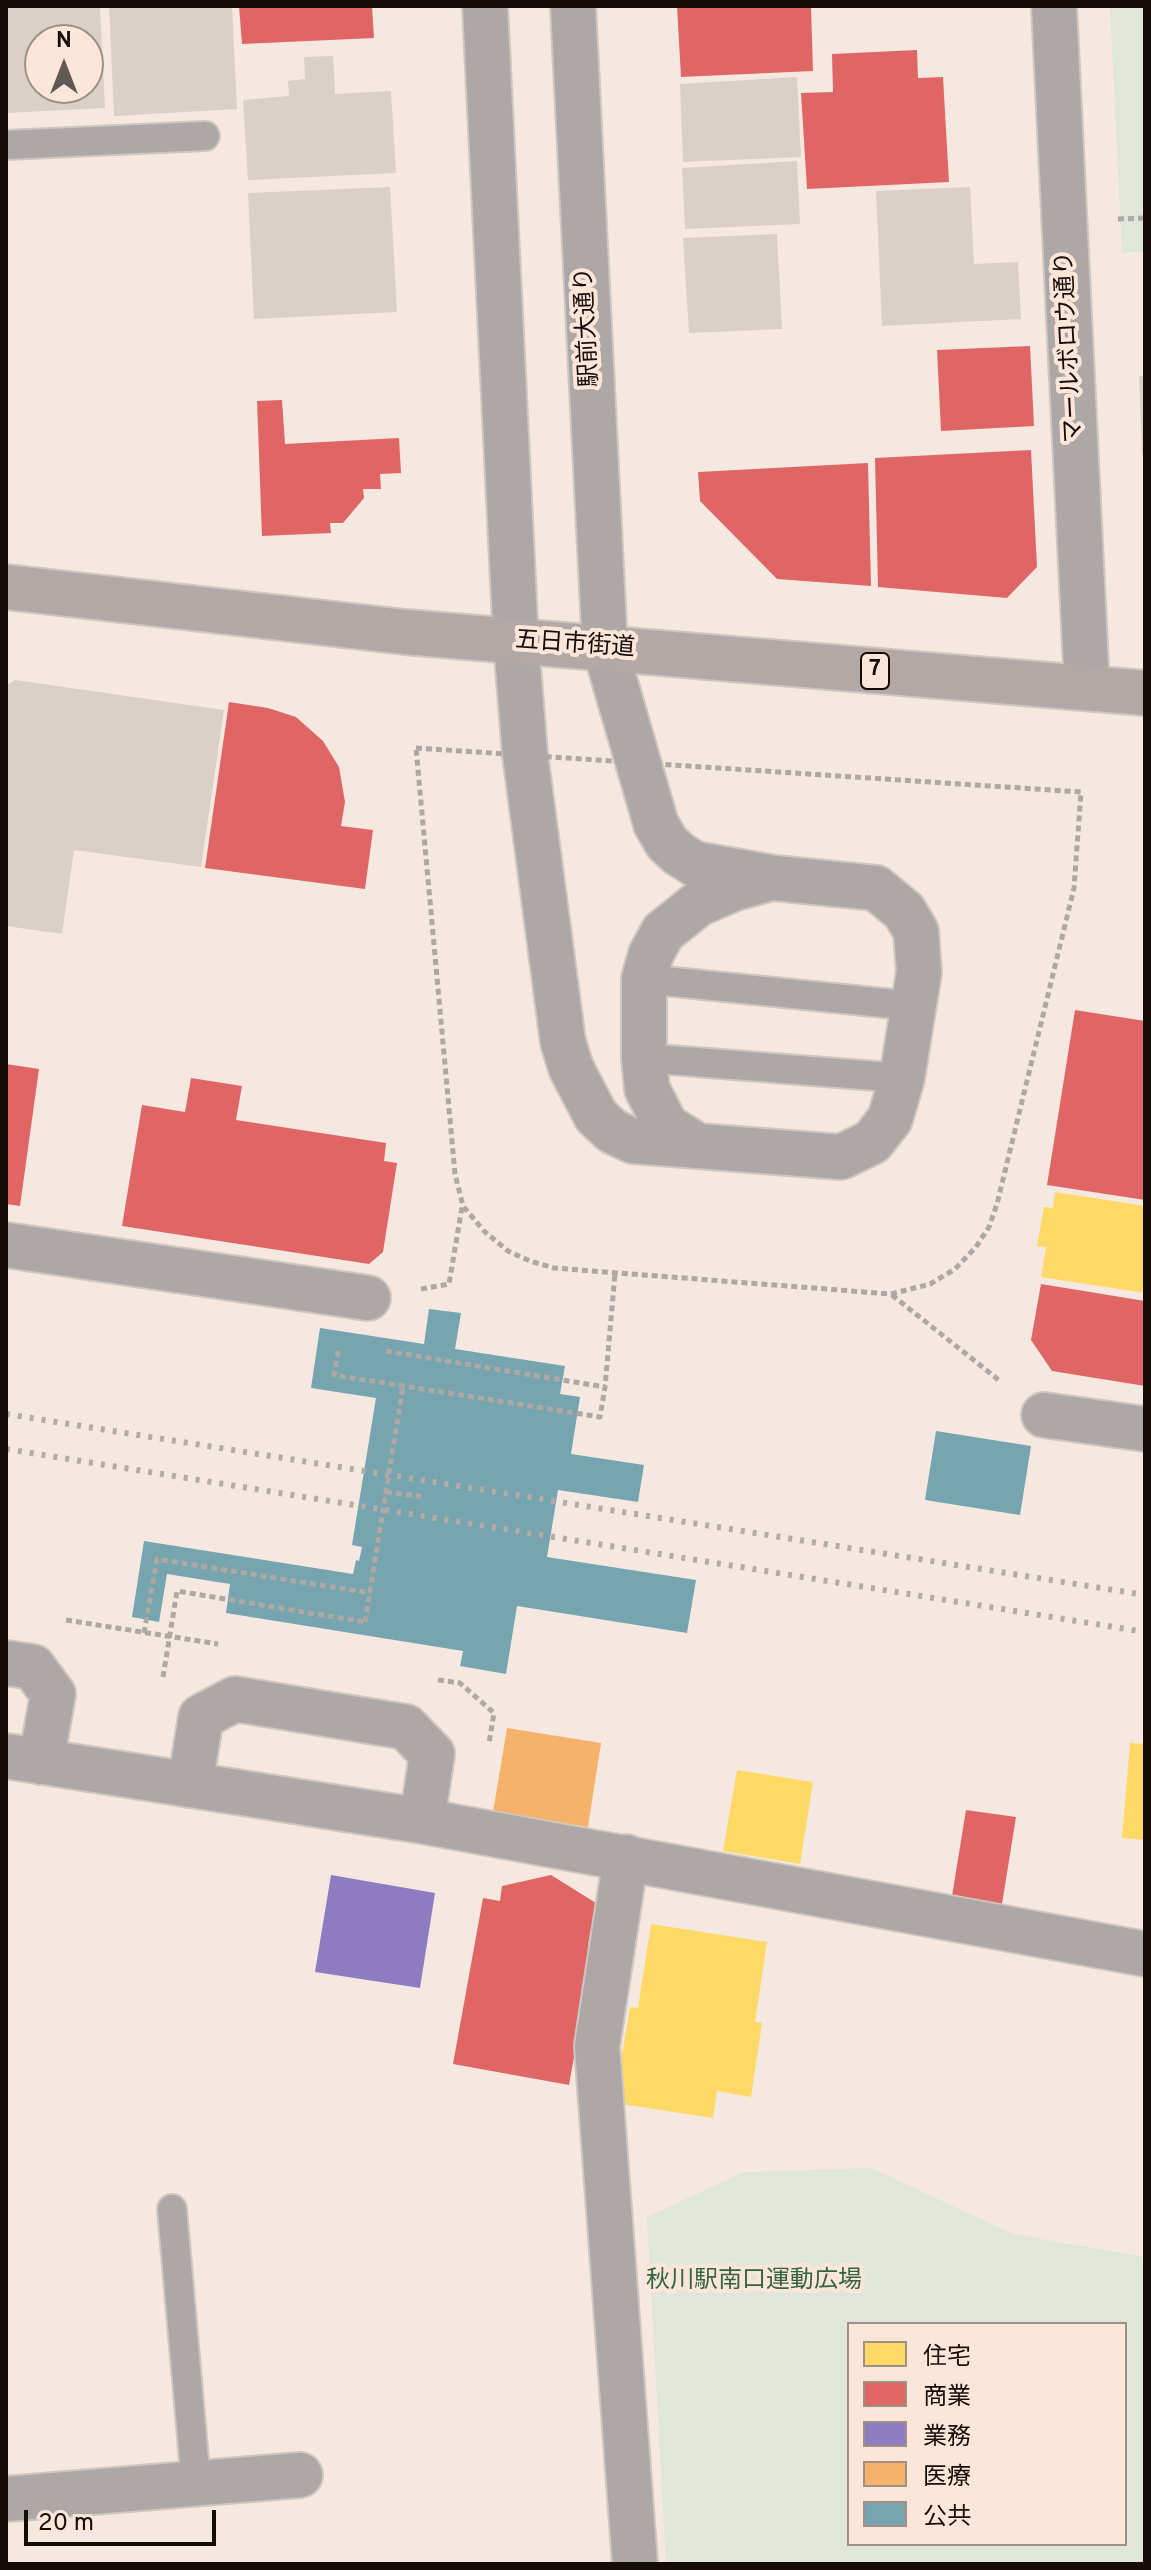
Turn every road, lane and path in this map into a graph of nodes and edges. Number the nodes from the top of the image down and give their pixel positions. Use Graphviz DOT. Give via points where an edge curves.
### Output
graph roads {
  1 [pos="485,6"];
  2 [pos="573,6"];
  3 [pos="1054,6"];
  4 [pos="205,136"];
  5 [pos="6,145"];
  6 [pos="6,587"];
  7 [pos="516,642"];
  8 [pos="605,648"];
  9 [pos="1087,688"];
  10 [pos="1145,693"];
  11 [pos="774,878"];
  12 [pos="644,979"];
  13 [pos="914,1006"];
  14 [pos="644,1058"];
  15 [pos="902,1078"];
  16 [pos="696,1145"];
  17 [pos="463,1206"];
  18 [pos="6,1245"];
  19 [pos="615,1273"];
  20 [pos="891,1294"];
  21 [pos="368,1298"];
  22 [pos="339,1344"];
  23 [pos="371,1349"];
  24 [pos="403,1386"];
  25 [pos="605,1387"];
  26 [pos="1044,1415"];
  27 [pos="1145,1429"];
  28 [pos="386,1492"];
  29 [pos="425,1497"];
  30 [pos="370,1593"];
  31 [pos="228,1599"];
  32 [pos="144,1633"];
  33 [pos="6,1663"];
  34 [pos="24,1759"];
  35 [pos="190,1785"];
  36 [pos="422,1821"];
  37 [pos="626,1857"];
  38 [pos="1145,1954"];
  39 [pos="172,2209"];
  40 [pos="300,2475"];
  41 [pos="196,2483"];
  42 [pos="6,2499"];
  43 [pos="635,2564"];
  1 -- 7 [label="street"];
  2 -- 8 [label="street, 駅前大通り"];
  3 -- 9 [label="street, マールボロウ通り"];
  4 -- 5 [label="lane"];
  6 -- 7 [label="main road, 五日市街道 / 7"];
  7 -- 8 [label="main road, 五日市街道 / 7"];
  7 -- 16 [label="street, 駅前大通り" via="525,754 563,1042 571,1068 596,1116 612,1131 633,1141"];
  8 -- 9 [label="main road, 五日市街道 / 7"];
  8 -- 11 [label="street, 駅前大通り" via="651,810 667,843 695,864"];
  9 -- 10 [label="main road, 五日市街道 / 7"];
  11 -- 12 [label="street" via="698,904 663,932"];
  11 -- 13 [label="street, 駅前大通り" via="876,888 904,911 916,931 919,972"];
  12 -- 13 [label="lane"];
  12 -- 14 [label="street"];
  13 -- 15 [label="street, 駅前大通り"];
  14 -- 15 [label="lane"];
  14 -- 16 [label="street" via="647,1089 666,1126"];
  15 -- 16 [label="street, 駅前大通り" via="890,1119 872,1142 841,1157"];
  17 -- 21 [label="path" via="449,1284"];
  18 -- 21 [label="street"];
  19 -- 25 [label="path"];
  20 -- 26 [label="path"];
  22 -- 24 [label="path" via="334,1375"];
  23 -- 25 [label="path"];
  24 -- 25 [label="path" via="600,1417"];
  24 -- 28 [label="path, bridge"];
  26 -- 27 [label="street"];
  28 -- 29 [label="path"];
  28 -- 30 [label="path, bridge"];
  30 -- 31 [label="path, bridge" via="365,1622"];
  30 -- 32 [label="path" via="157,1559"];
  33 -- 34 [label="street" via="33,1667 53,1694"];
  34 -- 35 [label="street"];
  35 -- 36 [label="street"];
  35 -- 36 [label="street" via="201,1717 235,1699 406,1727 432,1754"];
  36 -- 37 [label="street"];
  37 -- 38 [label="street"];
  37 -- 43 [label="street" via="597,2046"];
  39 -- 41 [label="lane"];
  40 -- 41 [label="street"];
  41 -- 42 [label="street"];
}
